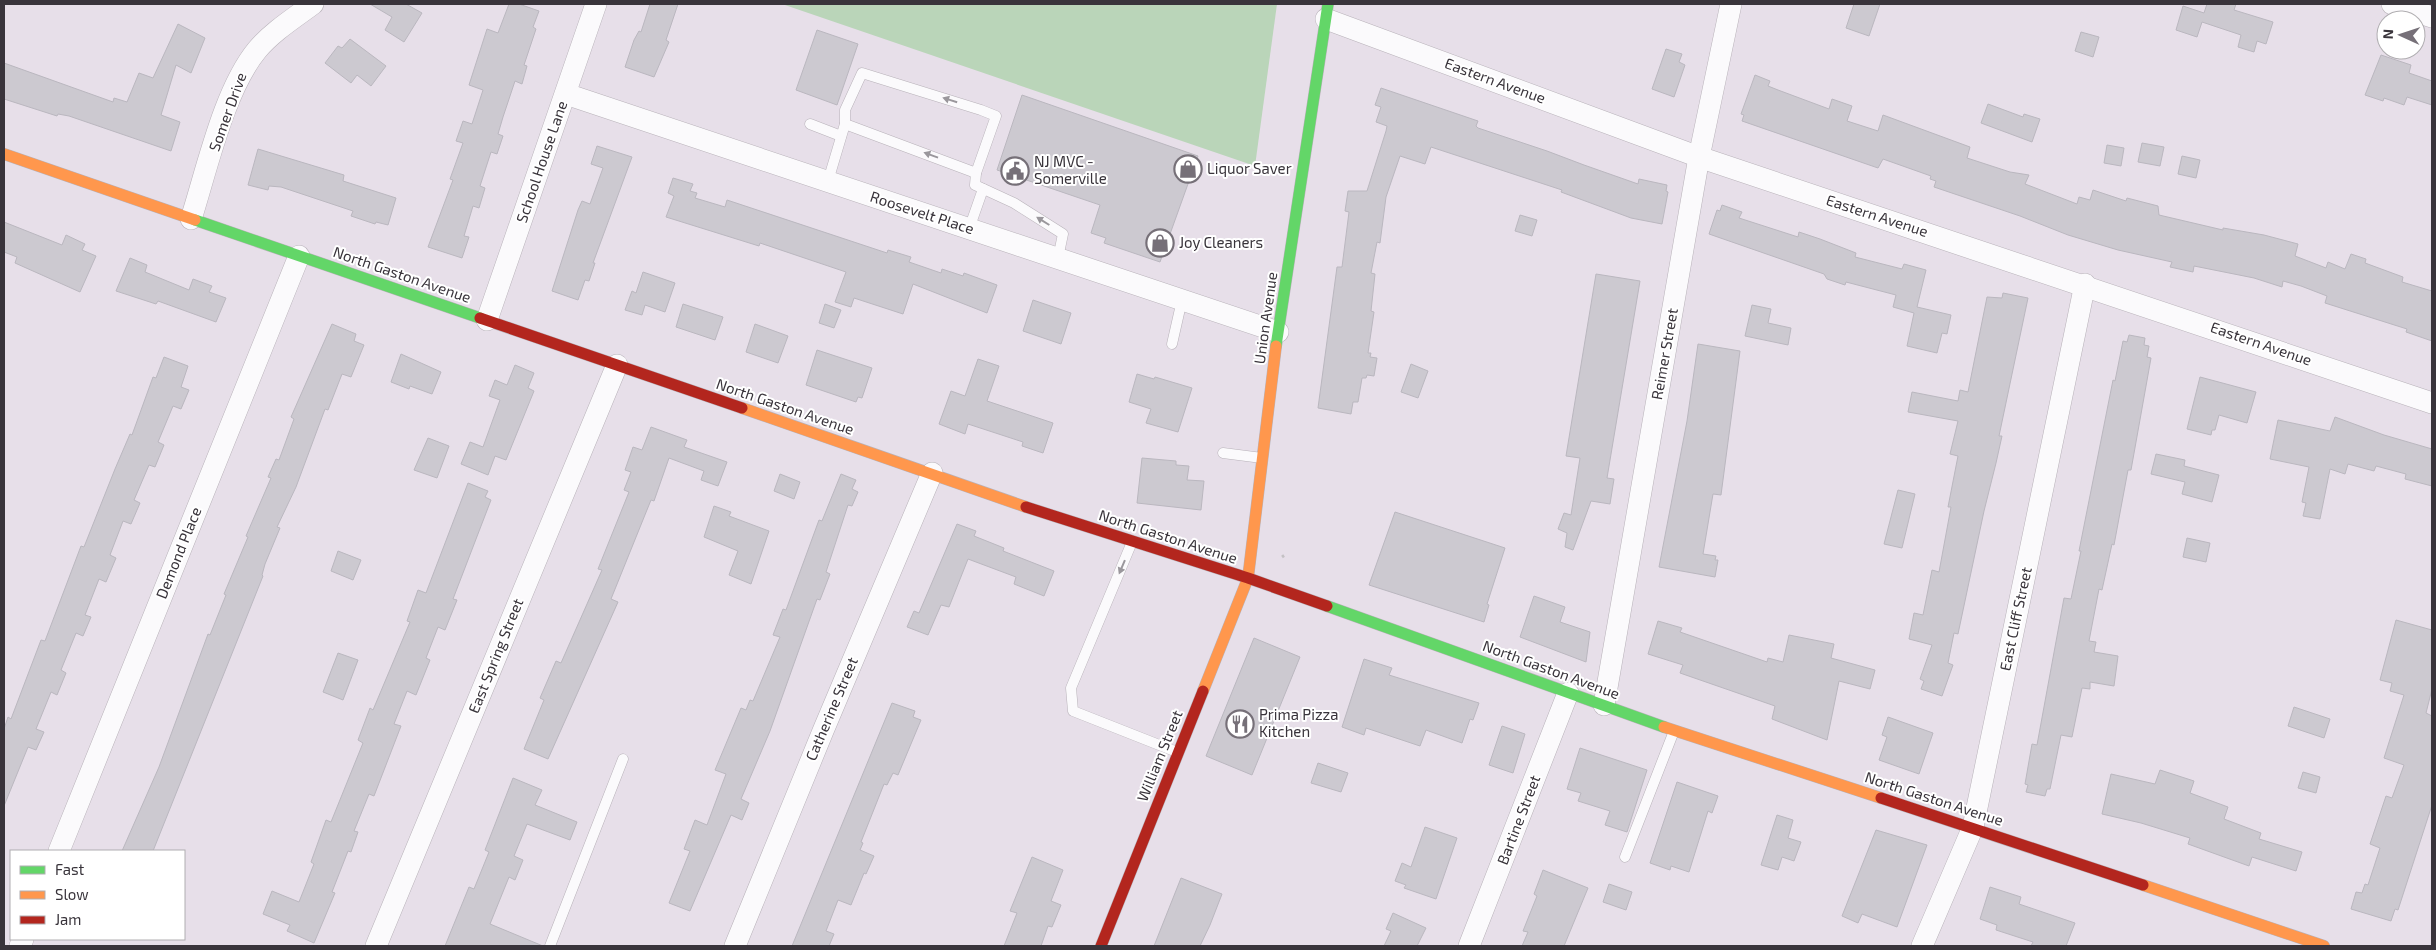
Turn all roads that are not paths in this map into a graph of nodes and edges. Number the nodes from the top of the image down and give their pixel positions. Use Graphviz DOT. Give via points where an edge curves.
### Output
graph roads {
  1 [pos="313,4"];
  2 [pos="596,4"];
  3 [pos="1731,4"];
  4 [pos="2392,4"];
  5 [pos="1327,11"];
  6 [pos="2432,17"];
  7 [pos="566,94"];
  8 [pos="810,124"];
  9 [pos="845,124"];
  10 [pos="842,136"];
  11 [pos="4,154"];
  12 [pos="1699,156"];
  13 [pos="976,173"];
  14 [pos="828,182"];
  15 [pos="983,189"];
  16 [pos="192,218"];
  17 [pos="969,229"];
  18 [pos="299,256"];
  19 [pos="1058,258"];
  20 [pos="2085,284"];
  21 [pos="1182,300"];
  22 [pos="487,320"];
  23 [pos="1278,332"];
  24 [pos="1172,344"];
  25 [pos="616,365"];
  26 [pos="2432,403"];
  27 [pos="1223,453"];
  28 [pos="1263,458"];
  29 [pos="932,473"];
  30 [pos="1132,541"];
  31 [pos="1248,578"];
  32 [pos="1568,693"];
  33 [pos="1604,705"];
  34 [pos="1674,730"];
  35 [pos="1178,753"];
  36 [pos="623,759"];
  37 [pos="1973,827"];
  38 [pos="59,850"];
  39 [pos="1625,857"];
  40 [pos="376,946"];
  41 [pos="550,946"];
  42 [pos="735,946"];
  43 [pos="1101,946"];
  44 [pos="1469,946"];
  45 [pos="1922,946"];
  46 [pos="2324,946"];
  1 -- 16 [label="street, Somer Drive" via="257,49 241,71"];
  2 -- 7 [label="street, School House Lane"];
  3 -- 12 [label="street, Reimer Street"];
  4 -- 6 [label="street"];
  5 -- 12 [label="street, Eastern Avenue"];
  5 -- 23 [label="street, Union Avenue"];
  7 -- 14 [label="street, Roosevelt Place"];
  7 -- 22 [label="street, School House Lane"];
  8 -- 10 [label="lane"];
  9 -- 10 [label="lane"];
  13 -- 9 [label="lane, one-way"];
  13 -- 9 [label="lane, one-way" via="996,116 862,73 844,110"];
  10 -- 14 [label="lane"];
  11 -- 16 [label="street, North Gaston Avenue"];
  12 -- 20 [label="street, Eastern Avenue"];
  12 -- 33 [label="street, Reimer Street"];
  13 -- 15 [label="lane" via="975,185"];
  14 -- 17 [label="street, Roosevelt Place"];
  15 -- 17 [label="lane"];
  19 -- 15 [label="lane, one-way" via="1063,234 1014,203"];
  16 -- 18 [label="street, North Gaston Avenue"];
  17 -- 19 [label="street, Roosevelt Place"];
  18 -- 22 [label="street, North Gaston Avenue"];
  18 -- 38 [label="street, Demond Place"];
  19 -- 21 [label="street, Roosevelt Place"];
  20 -- 26 [label="street, Eastern Avenue"];
  20 -- 37 [label="street, East Cliff Street"];
  21 -- 23 [label="street, Roosevelt Place"];
  21 -- 24 [label="lane"];
  22 -- 25 [label="street, North Gaston Avenue"];
  23 -- 28 [label="street, Union Avenue"];
  25 -- 29 [label="street, North Gaston Avenue"];
  25 -- 40 [label="street, East Spring Street"];
  27 -- 28 [label="lane"];
  28 -- 31 [label="street, Union Avenue"];
  29 -- 30 [label="street, North Gaston Avenue" via="988,495"];
  29 -- 42 [label="street, Catherine Street"];
  30 -- 31 [label="street, North Gaston Avenue"];
  30 -- 35 [label="lane, one-way" via="1071,688 1073,711"];
  31 -- 32 [label="street, North Gaston Avenue"];
  31 -- 35 [label="street, William Street"];
  32 -- 33 [label="street, North Gaston Avenue"];
  32 -- 44 [label="street, Bartine Street"];
  33 -- 34 [label="street, North Gaston Avenue"];
  34 -- 37 [label="street, North Gaston Avenue"];
  34 -- 39 [label="lane"];
  35 -- 43 [label="street, William Street"];
  36 -- 41 [label="lane"];
  37 -- 45 [label="street, East Cliff Street"];
  37 -- 46 [label="street, North Gaston Avenue"];
}
